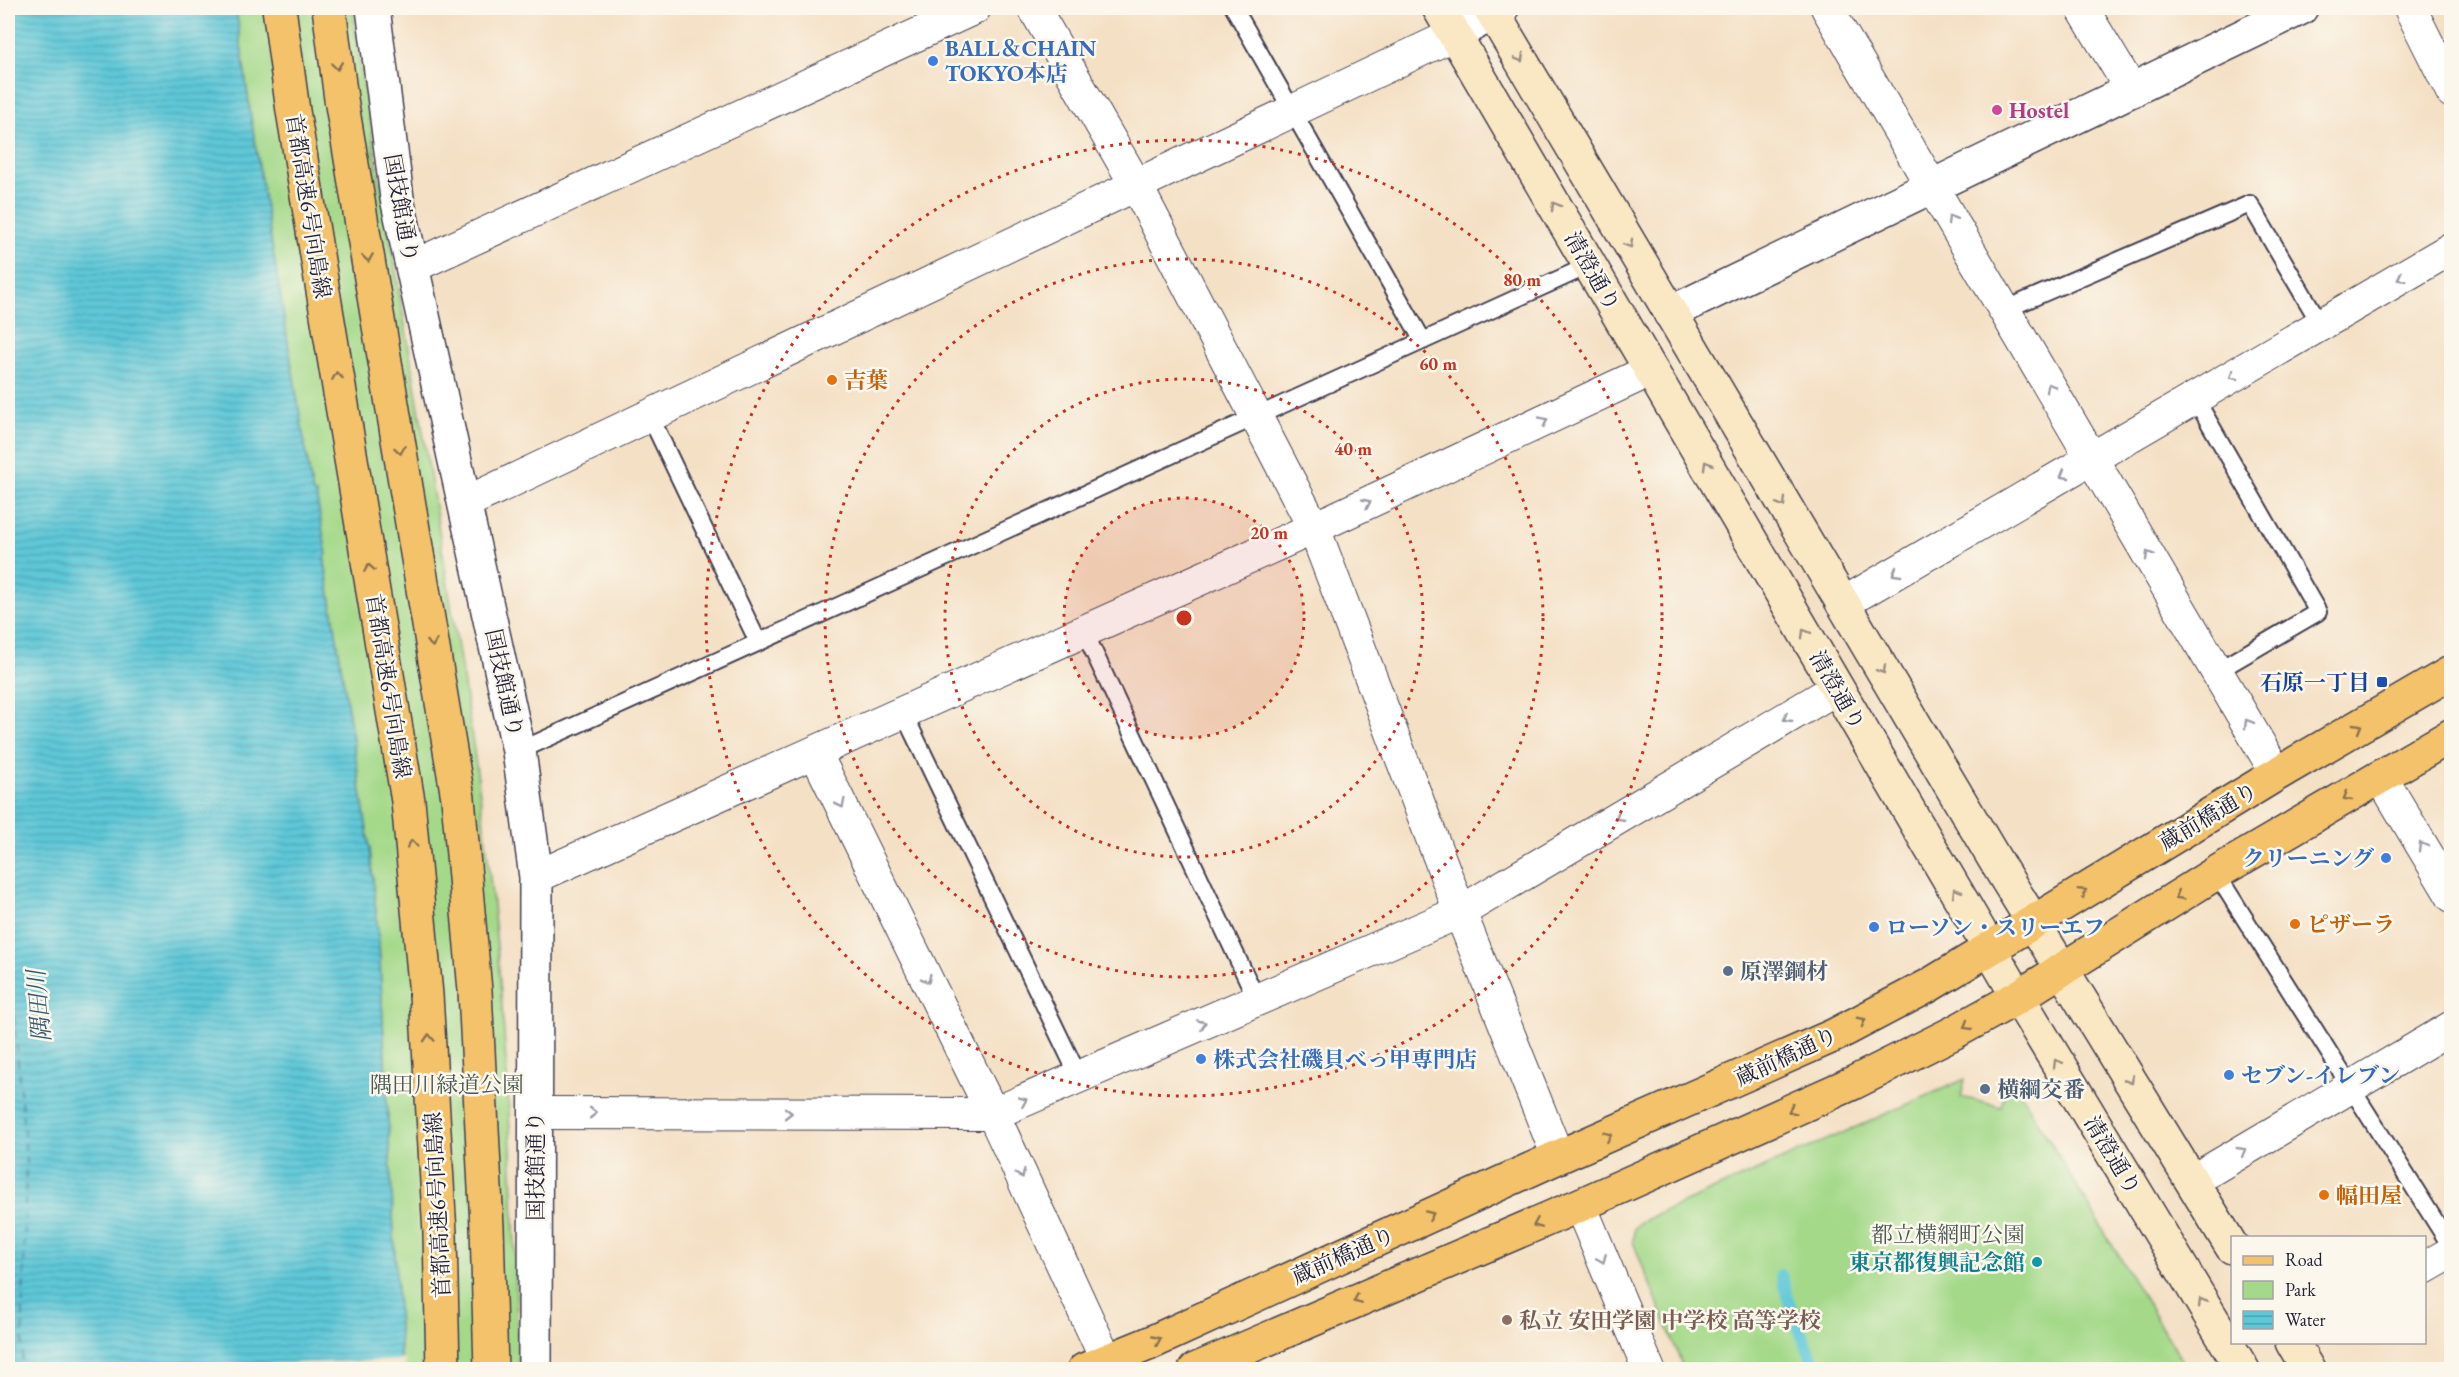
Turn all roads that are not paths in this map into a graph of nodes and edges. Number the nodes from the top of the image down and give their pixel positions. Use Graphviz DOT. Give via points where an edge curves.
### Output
graph roads {
  1 [pos="279,8"];
  2 [pos="330,8"];
  3 [pos="373,8"];
  4 [pos="975,8"];
  5 [pos="1034,8"];
  6 [pos="1234,8"];
  7 [pos="1827,8"];
  8 [pos="2082,8"];
  9 [pos="2301,8"];
  10 [pos="2410,8"];
  11 [pos="1496,9"];
  12 [pos="1447,21"];
  13 [pos="2132,91"];
  14 [pos="2451,92"];
  15 [pos="1294,111"];
  16 [pos="1136,185"];
  17 [pos="1932,186"];
  18 [pos="2451,248"];
  19 [pos="1590,265"];
  20 [pos="412,267"];
  21 [pos="2004,310"];
  22 [pos="1670,313"];
  23 [pos="2321,325"];
  24 [pos="1423,341"];
  25 [pos="1652,370"];
  26 [pos="2195,398"];
  27 [pos="650,416"];
  28 [pos="1257,416"];
  29 [pos="2092,459"];
  30 [pos="465,503"];
  31 [pos="1314,528"];
  32 [pos="1842,604"];
  33 [pos="1084,631"];
  34 [pos="758,642"];
  35 [pos="2217,670"];
  36 [pos="2451,672"];
  37 [pos="1837,688"];
  38 [pos="903,712"];
  39 [pos="2451,735"];
  40 [pos="519,751"];
  41 [pos="816,752"];
  42 [pos="2277,774"];
  43 [pos="2381,777"];
  44 [pos="2216,873"];
  45 [pos="536,877"];
  46 [pos="2451,896"];
  47 [pos="1460,912"];
  48 [pos="2033,923"];
  49 [pos="1990,949"];
  50 [pos="2061,970"];
  51 [pos="2018,997"];
  52 [pos="1257,1000"];
  53 [pos="2451,1027"];
  54 [pos="1079,1077"];
  55 [pos="2350,1087"];
  56 [pos="535,1113"];
  57 [pos="993,1114"];
  58 [pos="1558,1157"];
  59 [pos="2192,1181"];
  60 [pos="1580,1205"];
  61 [pos="2231,1245"];
  62 [pos="2451,1250"];
  63 [pos="2426,1267"];
  64 [pos="1101,1367"];
  65 [pos="443,1370"];
  66 [pos="491,1370"];
  67 [pos="535,1370"];
  68 [pos="1195,1370"];
  69 [pos="1649,1370"];
  70 [pos="2243,1370"];
  65 -- 1 [label="main road, 首都高速6号向島線, one-way" via="440,1233 426,995 408,801"];
  2 -- 66 [label="main road, one-way" via="345,122 458,798 475,991"];
  3 -- 20 [label="street, 国技館通り" via="397,198"];
  4 -- 20 [label="street"];
  5 -- 16 [label="street"];
  6 -- 15 [label="lane"];
  7 -- 17 [label="street"];
  8 -- 13 [label="street"];
  9 -- 13 [label="street"];
  10 -- 14 [label="street"];
  11 -- 12 [label="street"];
  11 -- 22 [label="main road, 清澄通り, one-way"];
  12 -- 15 [label="street"];
  19 -- 12 [label="main road, 清澄通り, one-way"];
  13 -- 17 [label="street"];
  15 -- 16 [label="street"];
  15 -- 24 [label="lane"];
  16 -- 27 [label="street"];
  16 -- 28 [label="street"];
  21 -- 17 [label="street, one-way"];
  17 -- 22 [label="street"];
  18 -- 23 [label="street, one-way"];
  19 -- 24 [label="lane"];
  19 -- 25 [label="main road, 清澄通り"];
  20 -- 30 [label="street, 国技館通り"];
  21 -- 23 [label="lane" via="2250,204"];
  29 -- 21 [label="street, one-way"];
  22 -- 32 [label="main road, 清澄通り, one-way"];
  23 -- 26 [label="street, one-way"];
  24 -- 28 [label="lane"];
  31 -- 25 [label="street, one-way"];
  37 -- 25 [label="main road, 清澄通り, one-way"];
  26 -- 29 [label="street"];
  26 -- 35 [label="lane" via="2318,612"];
  27 -- 30 [label="street"];
  27 -- 34 [label="lane"];
  28 -- 31 [label="street"];
  28 -- 34 [label="lane"];
  29 -- 32 [label="street, one-way"];
  35 -- 29 [label="street, one-way"];
  30 -- 40 [label="street, 国技館通り"];
  31 -- 33 [label="street"];
  31 -- 47 [label="street"];
  32 -- 48 [label="main road, 清澄通り, one-way"];
  33 -- 38 [label="street"];
  33 -- 52 [label="lane"];
  34 -- 40 [label="lane"];
  42 -- 35 [label="street, one-way"];
  42 -- 36 [label="main road, 蔵前橋通り, one-way"];
  37 -- 47 [label="street, one-way"];
  49 -- 37 [label="main road, 清澄通り, one-way"];
  38 -- 41 [label="street"];
  38 -- 54 [label="lane"];
  39 -- 43 [label="main road, 蔵前橋通り"];
  40 -- 45 [label="street, 国技館通り"];
  41 -- 45 [label="street"];
  41 -- 57 [label="street, one-way"];
  48 -- 42 [label="main road, 蔵前橋通り, one-way"];
  43 -- 44 [label="main road, 蔵前橋通り, one-way"];
  46 -- 43 [label="street, one-way"];
  44 -- 50 [label="main road, 蔵前橋通り, one-way"];
  44 -- 55 [label="lane"];
  45 -- 56 [label="street, 国技館通り"];
  47 -- 52 [label="street"];
  47 -- 58 [label="street"];
  48 -- 49 [label="main road, 蔵前橋通り"];
  48 -- 50 [label="main road, 清澄通り"];
  49 -- 51 [label="main road, 清澄通り"];
  58 -- 49 [label="main road, 蔵前橋通り, one-way" via="1835,1035"];
  50 -- 51 [label="main road, 蔵前橋通り"];
  50 -- 59 [label="main road, 清澄通り, one-way"];
  51 -- 60 [label="main road, 蔵前橋通り, one-way" via="1854,1083"];
  70 -- 51 [label="main road, 清澄通り, one-way"];
  54 -- 52 [label="street, one-way"];
  53 -- 55 [label="street"];
  57 -- 54 [label="street, one-way"];
  59 -- 55 [label="street, one-way"];
  55 -- 62 [label="lane"];
  56 -- 57 [label="street, one-way"];
  56 -- 67 [label="street, 国技館通り"];
  57 -- 64 [label="street, one-way"];
  64 -- 58 [label="main road, 蔵前橋通り, one-way"];
  59 -- 61 [label="main road, 清澄通り"];
  60 -- 68 [label="main road, 蔵前橋通り, one-way"];
  60 -- 69 [label="street, one-way"];
  62 -- 63 [label="street"];
}
